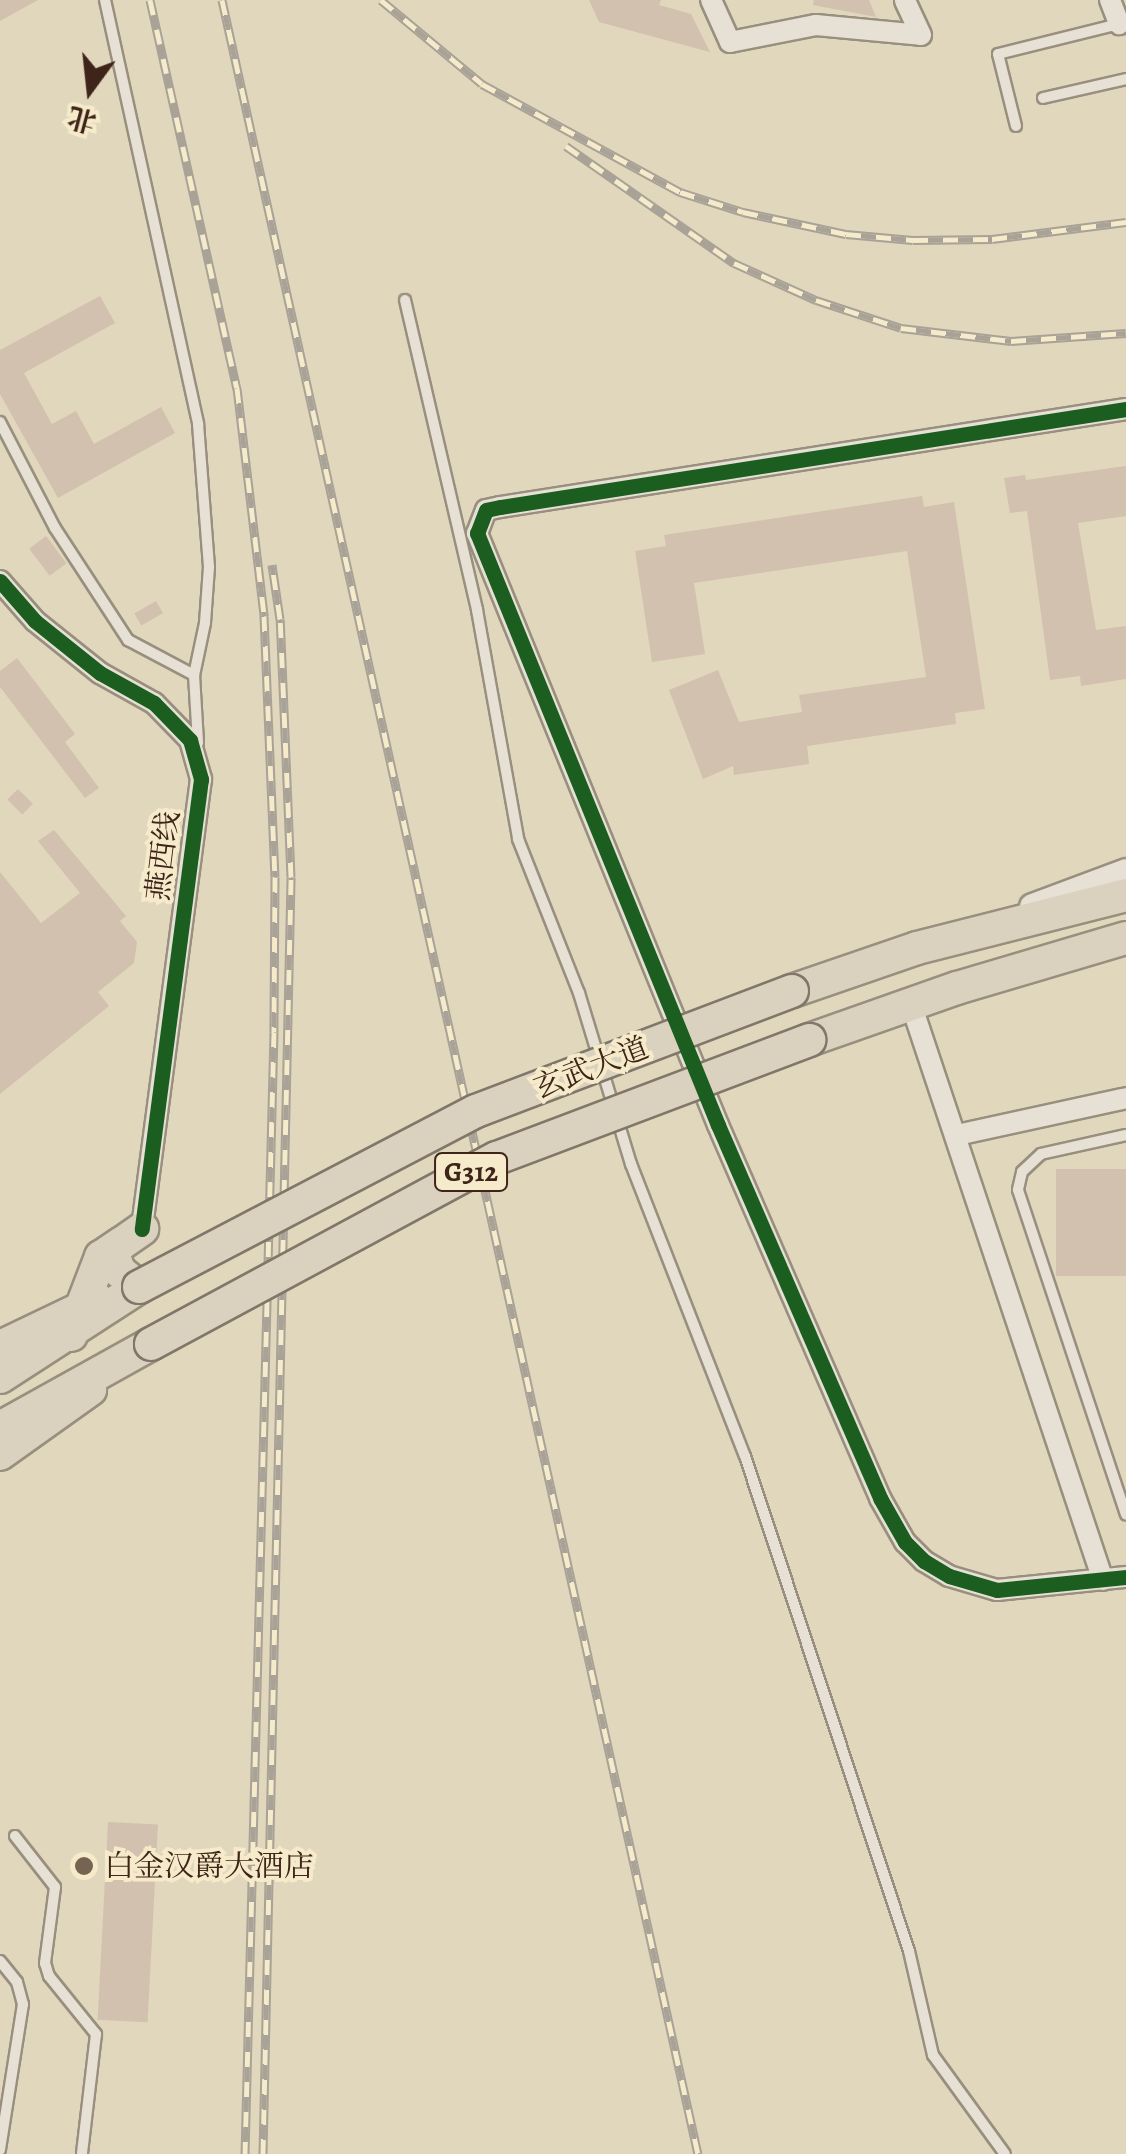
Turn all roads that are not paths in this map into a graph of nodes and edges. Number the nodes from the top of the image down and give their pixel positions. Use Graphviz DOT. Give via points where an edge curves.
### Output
graph roads {
  1 [pos="106,0"];
  2 [pos="711,0"];
  3 [pos="904,0"];
  4 [pos="1110,0"];
  5 [pos="1122,23"];
  6 [pos="1126,79"];
  7 [pos="1042,98"];
  8 [pos="1016,126"];
  9 [pos="405,300"];
  10 [pos="1126,410"];
  11 [pos="0,422"];
  12 [pos="479,520"];
  13 [pos="454,522"];
  14 [pos="0,581"];
  15 [pos="194,674"];
  16 [pos="200,779"];
  17 [pos="1126,871"];
  18 [pos="1126,894"];
  19 [pos="1126,938"];
  20 [pos="916,948"];
  21 [pos="1126,954"];
  22 [pos="958,988"];
  23 [pos="912,1004"];
  24 [pos="1126,1098"];
  25 [pos="957,1135"];
  26 [pos="1126,1135"];
  27 [pos="142,1229"];
  28 [pos="139,1287"];
  29 [pos="82,1304"];
  30 [pos="71,1335"];
  31 [pos="150,1344"];
  32 [pos="0,1346"];
  33 [pos="0,1377"];
  34 [pos="0,1428"];
  35 [pos="0,1455"];
  36 [pos="1126,1516"];
  37 [pos="1126,1577"];
  38 [pos="1103,1580"];
  39 [pos="15,1836"];
  40 [pos="0,1961"];
  41 [pos="0,2150"];
  42 [pos="82,2154"];
  43 [pos="1004,2154"];
  1 -- 15 [label="lane" via="198,424 209,567"];
  2 -- 3 [label="street" via="730,42 816,24 921,35"];
  4 -- 5 [label="street"];
  5 -- 8 [label="lane" via="998,54"];
  6 -- 7 [label="lane"];
  9 -- 13 [label="lane"];
  10 -- 12 [label="street" via="500,507"];
  11 -- 15 [label="lane" via="56,528 128,640"];
  12 -- 13 [label="lane"];
  12 -- 38 [label="street" via="477,533 718,1125 905,1542 949,1576 997,1590"];
  13 -- 43 [label="lane" via="477,610 518,839 579,993 631,1164 745,1456 910,1951 933,2055"];
  14 -- 16 [label="street, 燕西线" via="35,621 100,673 154,704 190,740"];
  15 -- 16 [label="lane"];
  16 -- 27 [label="street, 燕西线"];
  17 -- 20 [label="street"];
  18 -- 20 [label="highway, 玄武大道 / G312"];
  19 -- 22 [label="highway, 玄武大道 / G312"];
  20 -- 28 [label="highway, 玄武大道 / G312, bridge" via="476,1111"];
  21 -- 22 [label="street"];
  22 -- 23 [label="highway, 玄武大道 / G312"];
  23 -- 25 [label="street"];
  23 -- 31 [label="highway, 玄武大道 / G312, bridge" via="497,1158"];
  24 -- 25 [label="street"];
  25 -- 38 [label="street"];
  26 -- 36 [label="lane" via="1041,1154 1022,1172 1018,1190"];
  27 -- 28 [label="highway" via="112,1250 119,1272"];
  27 -- 29 [label="highway" via="101,1258"];
  28 -- 29 [label="main road"];
  28 -- 30 [label="highway, G312"];
  29 -- 30 [label="highway"];
  29 -- 32 [label="main road"];
  30 -- 33 [label="highway, G312"];
  31 -- 34 [label="highway, G312"];
  31 -- 35 [label="main road"];
  37 -- 38 [label="street"];
  39 -- 42 [label="lane" via="56,1887 49,1976 96,2034"];
  40 -- 41 [label="lane" via="17,1982 23,2004"];
}
